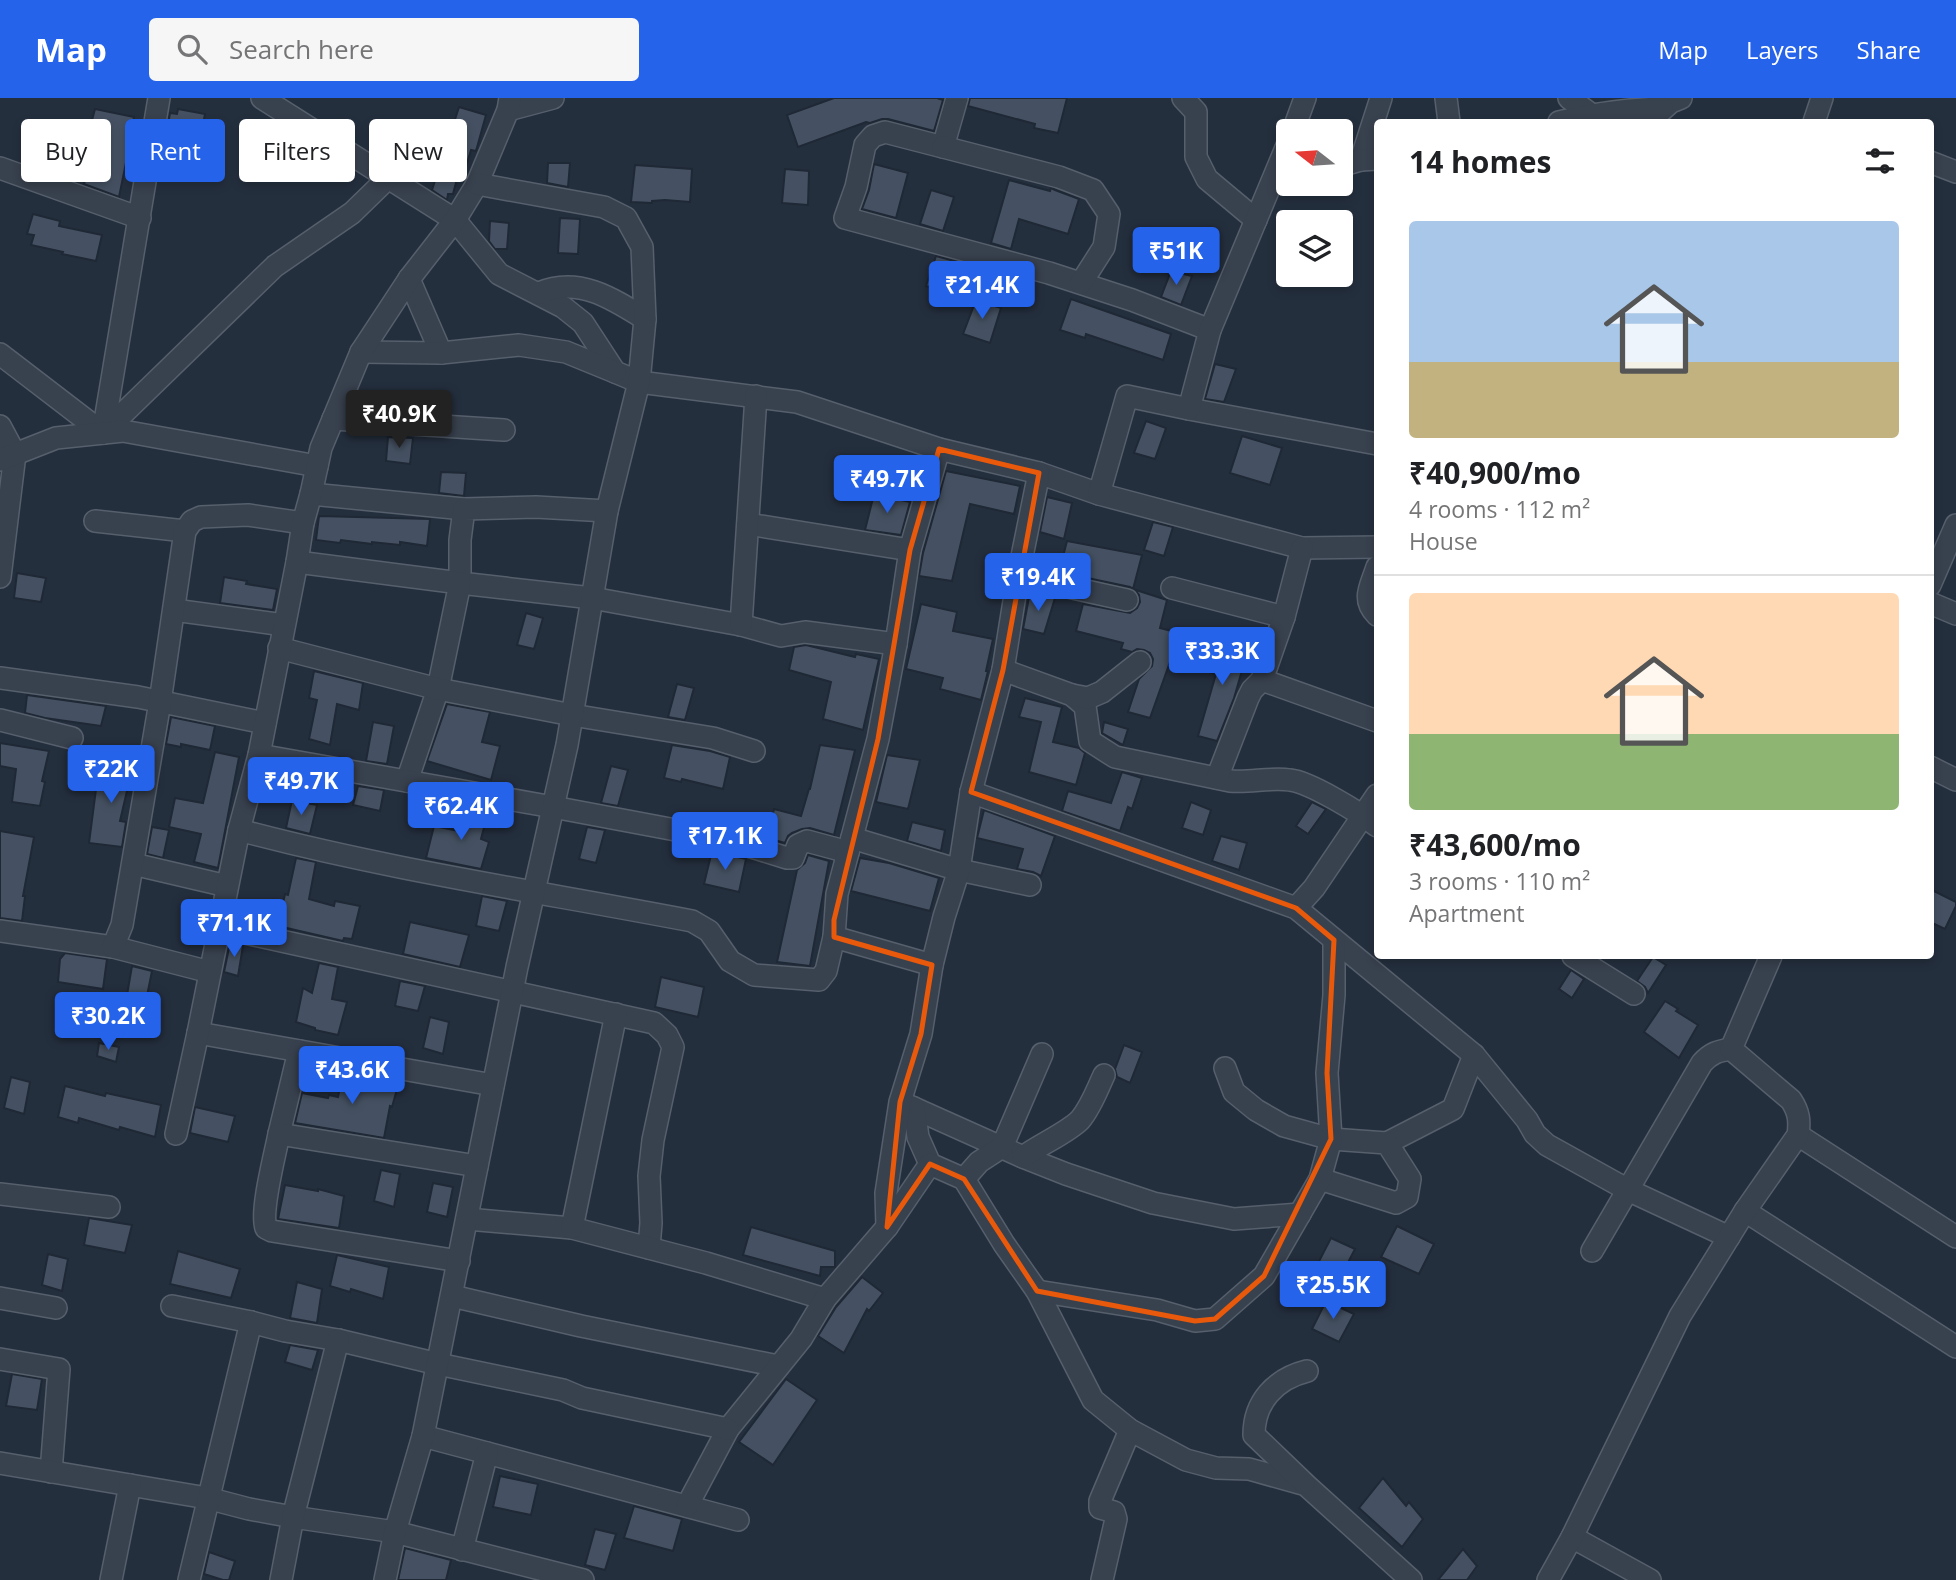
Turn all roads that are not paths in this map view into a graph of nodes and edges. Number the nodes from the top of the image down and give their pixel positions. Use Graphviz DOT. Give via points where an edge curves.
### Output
graph roads {
  1 [pos="159,98"];
  2 [pos="261,98"];
  3 [pos="552,98"];
  4 [pos="957,98"];
  5 [pos="1182,98"];
  6 [pos="1306,98"];
  7 [pos="1381,98"];
  8 [pos="1446,98"];
  9 [pos="1569,98"];
  10 [pos="1822,98"];
  11 [pos="509,104"];
  12 [pos="1664,110"];
  13 [pos="1298,119"];
  14 [pos="1449,119"];
  15 [pos="1594,119"];
  16 [pos="1818,119"];
  17 [pos="943,147"];
  18 [pos="1359,161"];
  19 [pos="1934,164"];
  20 [pos="369,166"];
  21 [pos="0,169"];
  22 [pos="1956,172"];
  23 [pos="1276,175"];
  24 [pos="384,182"];
  25 [pos="394,182"];
  26 [pos="477,184"];
  27 [pos="141,218"];
  28 [pos="455,220"];
  29 [pos="1256,220"];
  30 [pos="409,279"];
  31 [pos="1082,284"];
  32 [pos="539,293"];
  33 [pos="645,319"];
  34 [pos="1210,330"];
  35 [pos="361,352"];
  36 [pos="441,353"];
  37 [pos="0,354"];
  38 [pos="615,372"];
  39 [pos="639,382"];
  40 [pos="756,397"];
  41 [pos="1189,409"];
  42 [pos="333,419"];
  43 [pos="0,426"];
  44 [pos="504,430"];
  45 [pos="103,433"];
  46 [pos="1374,443"];
  47 [pos="939,449"];
  48 [pos="8,457"];
  49 [pos="317,466"];
  50 [pos="1039,473"];
  51 [pos="311,494"];
  52 [pos="1099,494"];
  53 [pos="464,509"];
  54 [pos="607,511"];
  55 [pos="95,521"];
  56 [pos="303,523"];
  57 [pos="748,524"];
  58 [pos="185,531"];
  59 [pos="1954,536"];
  60 [pos="1374,547"];
  61 [pos="1302,548"];
  62 [pos="910,550"];
  63 [pos="297,562"];
  64 [pos="1018,576"];
  65 [pos="1374,576"];
  66 [pos="0,577"];
  67 [pos="1934,577"];
  68 [pos="460,583"];
  69 [pos="1172,587"];
  70 [pos="592,598"];
  71 [pos="1127,600"];
  72 [pos="1934,605"];
  73 [pos="174,610"];
  74 [pos="1374,612"];
  75 [pos="1956,614"];
  76 [pos="1284,617"];
  77 [pos="284,625"];
  78 [pos="741,625"];
  79 [pos="896,644"];
  80 [pos="279,648"];
  81 [pos="1140,662"];
  82 [pos="1003,670"];
  83 [pos="0,678"];
  84 [pos="1262,680"];
  85 [pos="438,689"];
  86 [pos="1072,695"];
  87 [pos="160,702"];
  88 [pos="572,715"];
  89 [pos="0,719"];
  90 [pos="1374,720"];
  91 [pos="265,723"];
  92 [pos="72,738"];
  93 [pos="754,751"];
  94 [pos="259,755"];
  95 [pos="1934,769"];
  96 [pos="1217,778"];
  97 [pos="1956,780"];
  98 [pos="407,781"];
  99 [pos="971,792"];
  100 [pos="553,807"];
  101 [pos="1371,821"];
  102 [pos="239,830"];
  103 [pos="850,845"];
  104 [pos="133,864"];
  105 [pos="959,870"];
  106 [pos="1030,885"];
  107 [pos="227,886"];
  108 [pos="534,891"];
  109 [pos="1296,908"];
  110 [pos="218,927"];
  111 [pos="0,931"];
  112 [pos="834,937"];
  113 [pos="1334,940"];
  114 [pos="113,947"];
  115 [pos="1578,959"];
  116 [pos="1770,959"];
  117 [pos="932,965"];
  118 [pos="210,972"];
  119 [pos="511,993"];
  120 [pos="1634,994"];
  121 [pos="616,1014"];
  122 [pos="198,1033"];
  123 [pos="1731,1049"];
  124 [pos="299,1051"];
  125 [pos="1042,1054"];
  126 [pos="1474,1055"];
  127 [pos="1225,1068"];
  128 [pos="1104,1075"];
  129 [pos="493,1085"];
  130 [pos="907,1105"];
  131 [pos="176,1134"];
  132 [pos="279,1134"];
  133 [pos="1797,1135"];
  134 [pos="1331,1139"];
  135 [pos="1387,1143"];
  136 [pos="1002,1147"];
  137 [pos="1023,1157"];
  138 [pos="930,1164"];
  139 [pos="477,1166"];
  140 [pos="964,1179"];
  141 [pos="1320,1179"];
  142 [pos="1628,1190"];
  143 [pos="0,1194"];
  144 [pos="109,1207"];
  145 [pos="1745,1211"];
  146 [pos="1300,1214"];
  147 [pos="467,1219"];
  148 [pos="887,1227"];
  149 [pos="572,1228"];
  150 [pos="1729,1237"];
  151 [pos="1956,1237"];
  152 [pos="649,1248"];
  153 [pos="1592,1251"];
  154 [pos="459,1261"];
  155 [pos="1037,1291"];
  156 [pos="452,1296"];
  157 [pos="0,1298"];
  158 [pos="825,1298"];
  159 [pos="172,1306"];
  160 [pos="56,1308"];
  161 [pos="251,1322"];
  162 [pos="338,1340"];
  163 [pos="1956,1347"];
  164 [pos="0,1359"];
  165 [pos="438,1364"];
  166 [pos="778,1366"];
  167 [pos="1307,1371"];
  168 [pos="728,1429"];
  169 [pos="1130,1430"];
  170 [pos="423,1436"];
  171 [pos="487,1453"];
  172 [pos="0,1463"];
  173 [pos="51,1472"];
  174 [pos="130,1485"];
  175 [pos="1306,1485"];
  176 [pos="207,1498"];
  177 [pos="687,1506"];
  178 [pos="293,1517"];
  179 [pos="738,1520"];
  180 [pos="395,1532"];
  181 [pos="1572,1537"];
  182 [pos="462,1550"];
  183 [pos="497,1559"];
  184 [pos="111,1580"];
  185 [pos="189,1580"];
  186 [pos="281,1580"];
  187 [pos="385,1580"];
  188 [pos="492,1580"];
  189 [pos="583,1580"];
  190 [pos="1102,1580"];
  191 [pos="1411,1580"];
  192 [pos="1548,1580"];
  193 [pos="1650,1580"];
  1 -- 27 [label="street"];
  2 -- 20 [label="street"];
  3 -- 11 [label="street"];
  4 -- 17 [label="street"];
  5 -- 29 [label="street" via="1196,112 1196,158 1207,179"];
  6 -- 13 [label="street"];
  7 -- 18 [label="street"];
  8 -- 14 [label="street"];
  9 -- 15 [label="street"];
  10 -- 16 [label="street"];
  11 -- 26 [label="street"];
  12 -- 15 [label="street" via="1645,108"];
  17 -- 31 [label="street" via="1093,190 1109,214 1104,247"];
  17 -- 31 [label="street" via="885,132 873,136 865,145 845,218"];
  19 -- 22 [label="street"];
  21 -- 27 [label="street"];
  23 -- 29 [label="street"];
  24 -- 45 [label="street" via="352,213 275,266"];
  25 -- 28 [label="street"];
  26 -- 28 [label="street"];
  26 -- 33 [label="street" via="604,207 626,218 642,247"];
  27 -- 45 [label="street"];
  28 -- 30 [label="street"];
  28 -- 32 [label="street" via="499,274"];
  29 -- 34 [label="street"];
  30 -- 35 [label="street"];
  30 -- 36 [label="street"];
  31 -- 34 [label="street"];
  32 -- 33 [label="street" via="567,285 577,287 619,302"];
  32 -- 38 [label="street" via="583,323"];
  33 -- 39 [label="street"];
  34 -- 41 [label="street"];
  35 -- 36 [label="street"];
  35 -- 42 [label="street"];
  36 -- 38 [label="street" via="519,345 566,352"];
  37 -- 45 [label="street"];
  38 -- 39 [label="street"];
  39 -- 40 [label="street"];
  39 -- 54 [label="street"];
  40 -- 47 [label="street" via="797,402"];
  40 -- 57 [label="street"];
  41 -- 46 [label="street"];
  41 -- 52 [label="street" via="1127,396"];
  42 -- 44 [label="street"];
  42 -- 49 [label="street"];
  43 -- 48 [label="street"];
  45 -- 48 [label="street" via="56,438"];
  45 -- 49 [label="street" via="123,431"];
  47 -- 50 [label="street"];
  47 -- 62 [label="street"];
  48 -- 66 [label="street"];
  49 -- 51 [label="street"];
  50 -- 52 [label="street"];
  50 -- 64 [label="street"];
  51 -- 53 [label="street"];
  51 -- 56 [label="street"];
  52 -- 61 [label="street"];
  53 -- 54 [label="street"];
  53 -- 68 [label="street"];
  54 -- 70 [label="street"];
  55 -- 58 [label="street"];
  56 -- 58 [label="street" via="248,516 201,517"];
  56 -- 63 [label="street"];
  57 -- 62 [label="street"];
  57 -- 78 [label="street"];
  58 -- 73 [label="street"];
  59 -- 67 [label="street"];
  60 -- 61 [label="street"];
  61 -- 76 [label="street"];
  62 -- 79 [label="street"];
  63 -- 68 [label="street"];
  63 -- 77 [label="street"];
  64 -- 71 [label="street"];
  64 -- 82 [label="street"];
  65 -- 74 [label="street" via="1368,601"];
  68 -- 70 [label="street"];
  68 -- 85 [label="street"];
  69 -- 76 [label="street"];
  70 -- 78 [label="street"];
  70 -- 88 [label="street"];
  72 -- 75 [label="street"];
  73 -- 77 [label="street"];
  73 -- 87 [label="street"];
  76 -- 84 [label="street"];
  77 -- 80 [label="street"];
  78 -- 79 [label="street" via="781,636 805,632"];
  79 -- 103 [label="street"];
  80 -- 85 [label="street"];
  80 -- 91 [label="street"];
  81 -- 86 [label="street" via="1102,692 1088,698"];
  82 -- 86 [label="street"];
  82 -- 99 [label="street"];
  83 -- 87 [label="street"];
  84 -- 90 [label="street"];
  84 -- 96 [label="street" via="1248,698"];
  85 -- 88 [label="street"];
  85 -- 98 [label="street"];
  86 -- 96 [label="street" via="1085,706 1090,741 1106,752"];
  87 -- 91 [label="street"];
  87 -- 104 [label="street"];
  88 -- 93 [label="street" via="713,738"];
  88 -- 100 [label="street"];
  89 -- 92 [label="street"];
  91 -- 94 [label="street"];
  94 -- 98 [label="street"];
  94 -- 102 [label="street"];
  95 -- 97 [label="street"];
  96 -- 101 [label="street" via="1301,782"];
  98 -- 100 [label="street"];
  99 -- 105 [label="street"];
  99 -- 109 [label="street"];
  100 -- 103 [label="street" via="729,840 787,858 793,858 798,845 807,841"];
  100 -- 108 [label="street"];
  101 -- 109 [label="street"];
  102 -- 107 [label="street"];
  102 -- 108 [label="street" via="387,865"];
  103 -- 105 [label="street"];
  103 -- 112 [label="street" via="837,894"];
  104 -- 107 [label="street"];
  104 -- 114 [label="street" via="122,925"];
  105 -- 106 [label="street"];
  105 -- 117 [label="street"];
  107 -- 110 [label="street"];
  108 -- 112 [label="street" via="692,920 709,931 730,961 754,975 819,980 826,971"];
  108 -- 119 [label="street"];
  109 -- 113 [label="street"];
  110 -- 118 [label="street"];
  110 -- 119 [label="street"];
  111 -- 114 [label="street"];
  112 -- 117 [label="street"];
  113 -- 126 [label="street"];
  113 -- 134 [label="street" via="1327,1073"];
  114 -- 118 [label="street"];
  115 -- 120 [label="street"];
  116 -- 123 [label="street"];
  117 -- 130 [label="street"];
  118 -- 122 [label="street"];
  119 -- 121 [label="street"];
  119 -- 129 [label="street"];
  121 -- 149 [label="street"];
  121 -- 152 [label="street" via="654,1023 673,1047 653,1140"];
  122 -- 124 [label="street"];
  122 -- 131 [label="street"];
  123 -- 133 [label="street" via="1791,1100 1800,1124"];
  123 -- 142 [label="street" via="1717,1051 1702,1063"];
  124 -- 129 [label="street"];
  124 -- 132 [label="street"];
  125 -- 136 [label="street"];
  126 -- 135 [label="street" via="1453,1109"];
  126 -- 142 [label="street" via="1547,1145"];
  127 -- 134 [label="street" via="1234,1092 1256,1110 1284,1126"];
  128 -- 137 [label="street" via="1080,1119"];
  129 -- 139 [label="street"];
  130 -- 136 [label="street"];
  130 -- 138 [label="street"];
  130 -- 148 [label="street" via="886,1193"];
  132 -- 139 [label="street"];
  132 -- 154 [label="street" via="266,1228"];
  133 -- 145 [label="street"];
  133 -- 151 [label="street"];
  134 -- 135 [label="street"];
  134 -- 141 [label="street"];
  135 -- 141 [label="street" via="1410,1180 1406,1197 1396,1203"];
  136 -- 137 [label="street"];
  136 -- 140 [label="street"];
  137 -- 146 [label="street" via="1153,1203 1234,1219"];
  138 -- 140 [label="street"];
  138 -- 148 [label="street"];
  139 -- 147 [label="street"];
  140 -- 155 [label="street"];
  141 -- 146 [label="street"];
  142 -- 150 [label="street"];
  142 -- 153 [label="street"];
  143 -- 144 [label="street"];
  145 -- 150 [label="street"];
  145 -- 163 [label="street"];
  146 -- 155 [label="street" via="1264,1276 1215,1319 1195,1321 1157,1310"];
  147 -- 149 [label="street"];
  147 -- 154 [label="street"];
  148 -- 158 [label="street"];
  149 -- 152 [label="street"];
  150 -- 181 [label="street" via="1680,1317"];
  152 -- 158 [label="street"];
  154 -- 156 [label="street"];
  155 -- 169 [label="street" via="1093,1400"];
  156 -- 165 [label="street"];
  156 -- 166 [label="street"];
  157 -- 160 [label="street"];
  158 -- 166 [label="street" via="801,1339"];
  159 -- 161 [label="street"];
  161 -- 162 [label="street"];
  161 -- 176 [label="street"];
  162 -- 165 [label="street"];
  162 -- 178 [label="street"];
  164 -- 173 [label="street" via="59,1369"];
  165 -- 168 [label="street"];
  165 -- 170 [label="street"];
  166 -- 168 [label="street"];
  167 -- 175 [label="street" via="1278,1382 1261,1404 1254,1423 1254,1435"];
  168 -- 177 [label="street"];
  169 -- 175 [label="street" via="1186,1460 1216,1468 1249,1469"];
  169 -- 190 [label="street" via="1100,1501 1100,1508 1114,1512 1116,1519"];
  170 -- 171 [label="street"];
  170 -- 180 [label="street"];
  171 -- 177 [label="street"];
  171 -- 182 [label="street"];
  172 -- 173 [label="street"];
  173 -- 174 [label="street"];
  174 -- 176 [label="street"];
  174 -- 184 [label="street"];
  175 -- 191 [label="street"];
  176 -- 178 [label="street"];
  176 -- 185 [label="street"];
  177 -- 179 [label="street"];
  178 -- 180 [label="street"];
  178 -- 186 [label="street"];
  180 -- 182 [label="street"];
  180 -- 187 [label="street"];
  181 -- 192 [label="street"];
  181 -- 193 [label="street"];
  182 -- 183 [label="street"];
  183 -- 188 [label="street"];
  183 -- 189 [label="street"];
}
